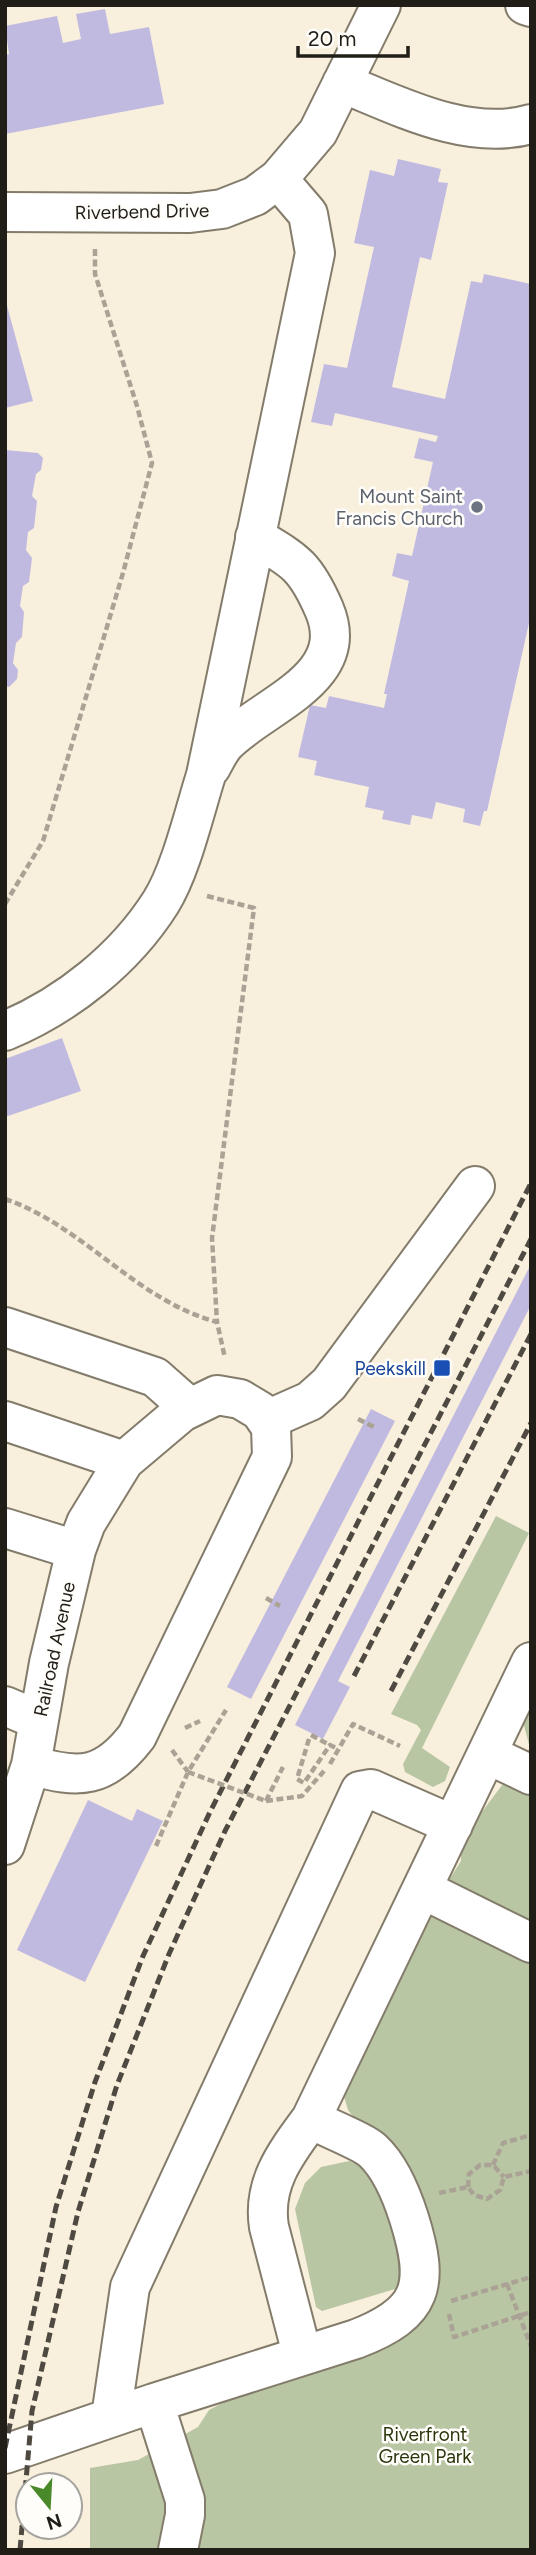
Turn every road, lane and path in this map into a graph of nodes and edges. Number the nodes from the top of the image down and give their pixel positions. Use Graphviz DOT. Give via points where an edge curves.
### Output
graph roads {
  1 [pos="381,5"];
  2 [pos="525,5"];
  3 [pos="531,7"];
  4 [pos="342,83"];
  5 [pos="531,124"];
  6 [pos="278,179"];
  7 [pos="5,212"];
  8 [pos="96,213"];
  9 [pos="255,537"];
  10 [pos="206,775"];
  11 [pos="168,885"];
  12 [pos="5,904"];
  13 [pos="5,1031"];
  14 [pos="475,1186"];
  15 [pos="5,1199"];
  16 [pos="217,1322"];
  17 [pos="5,1327"];
  18 [pos="225,1358"];
  19 [pos="190,1408"];
  20 [pos="358,1419"];
  21 [pos="267,1420"];
  22 [pos="5,1421"];
  23 [pos="374,1427"];
  24 [pos="124,1461"];
  25 [pos="5,1528"];
  26 [pos="76,1550"];
  27 [pos="266,1598"];
  28 [pos="280,1606"];
  29 [pos="531,1662"];
  30 [pos="226,1710"];
  31 [pos="22,1713"];
  32 [pos="330,1745"];
  33 [pos="400,1746"];
  34 [pos="338,1749"];
  35 [pos="487,1754"];
  36 [pos="31,1765"];
  37 [pos="283,1767"];
  38 [pos="188,1772"];
  39 [pos="531,1775"];
  40 [pos="266,1801"];
  41 [pos="453,1825"];
  42 [pos="7,1832"];
  43 [pos="156,1846"];
  44 [pos="422,1889"];
  45 [pos="531,1943"];
  46 [pos="311,2119"];
  47 [pos="531,2135"];
  48 [pos="493,2165"];
  49 [pos="531,2171"];
  50 [pos="504,2177"];
  51 [pos="468,2187"];
  52 [pos="431,2195"];
  53 [pos="531,2277"];
  54 [pos="508,2284"];
  55 [pos="531,2312"];
  56 [pos="519,2315"];
  57 [pos="531,2346"];
  58 [pos="302,2354"];
  59 [pos="154,2403"];
  60 [pos="111,2417"];
  61 [pos="5,2454"];
  62 [pos="178,2550"];
  1 -- 4 [label="street, Riverbend Drive"];
  2 -- 3 [label="street"];
  4 -- 5 [label="street" via="419,114 465,126 497,129"];
  4 -- 6 [label="street, Riverbend Drive" via="318,132"];
  6 -- 8 [label="street, Riverbend Drive" via="255,196 222,209"];
  6 -- 9 [label="street" via="308,214 314,253"];
  7 -- 8 [label="street, Riverbend Drive"];
  8 -- 12 [label="path" via="95,274 152,463 43,841"];
  9 -- 10 [label="street"];
  9 -- 10 [label="street" via="297,562 309,579 327,617 328,651 317,674 223,746"];
  10 -- 11 [label="street"];
  11 -- 13 [label="street" via="162,901 120,957 62,1000"];
  11 -- 16 [label="path" via="254,908 212,1238"];
  14 -- 21 [label="street" via="324,1390"];
  15 -- 16 [label="path" via="44,1215 156,1298"];
  16 -- 18 [label="path"];
  17 -- 19 [label="street" via="155,1377"];
  19 -- 21 [label="street, Railroad Avenue" via="206,1398 228,1396 252,1405"];
  19 -- 24 [label="street, Railroad Avenue"];
  20 -- 23 [label="path"];
  21 -- 36 [label="street" via="273,1434 272,1457 137,1736 116,1760 86,1774 73,1776"];
  22 -- 24 [label="street"];
  24 -- 26 [label="street, Railroad Avenue" via="86,1523"];
  25 -- 26 [label="street"];
  26 -- 31 [label="street, Railroad Avenue"];
  27 -- 28 [label="path"];
  29 -- 35 [label="street"];
  30 -- 38 [label="path"];
  31 -- 36 [label="street, Railroad Avenue"];
  32 -- 32 [label="path" via="304,1783 297,1779 310,1737"];
  32 -- 34 [label="path"];
  33 -- 34 [label="path" via="353,1724"];
  34 -- 40 [label="path" via="328,1768 302,1796"];
  35 -- 39 [label="street"];
  35 -- 41 [label="street"];
  36 -- 42 [label="street, Railroad Avenue"];
  37 -- 40 [label="path"];
  38 -- 40 [label="path, bridge"];
  38 -- 43 [label="path"];
  41 -- 44 [label="street"];
  41 -- 60 [label="street" via="371,1789 360,1791 130,2287"];
  44 -- 45 [label="street"];
  44 -- 46 [label="street"];
  46 -- 58 [label="street" via="281,2160 266,2207"];
  46 -- 58 [label="street" via="372,2149 383,2163 403,2200 421,2271 419,2288 408,2308 387,2327"];
  47 -- 48 [label="path" via="503,2143"];
  48 -- 50 [label="path"];
  48 -- 51 [label="path" via="480,2165 469,2174"];
  49 -- 50 [label="path"];
  50 -- 51 [label="path" via="499,2190 487,2199 474,2196"];
  51 -- 52 [label="path"];
  53 -- 54 [label="path"];
  54 -- 56 [label="path"];
  54 -- 56 [label="path" via="447,2303 454,2337"];
  55 -- 56 [label="path"];
  56 -- 57 [label="path"];
  58 -- 59 [label="street"];
  59 -- 60 [label="street"];
  59 -- 62 [label="street" via="185,2500"];
  60 -- 61 [label="street"];
}
